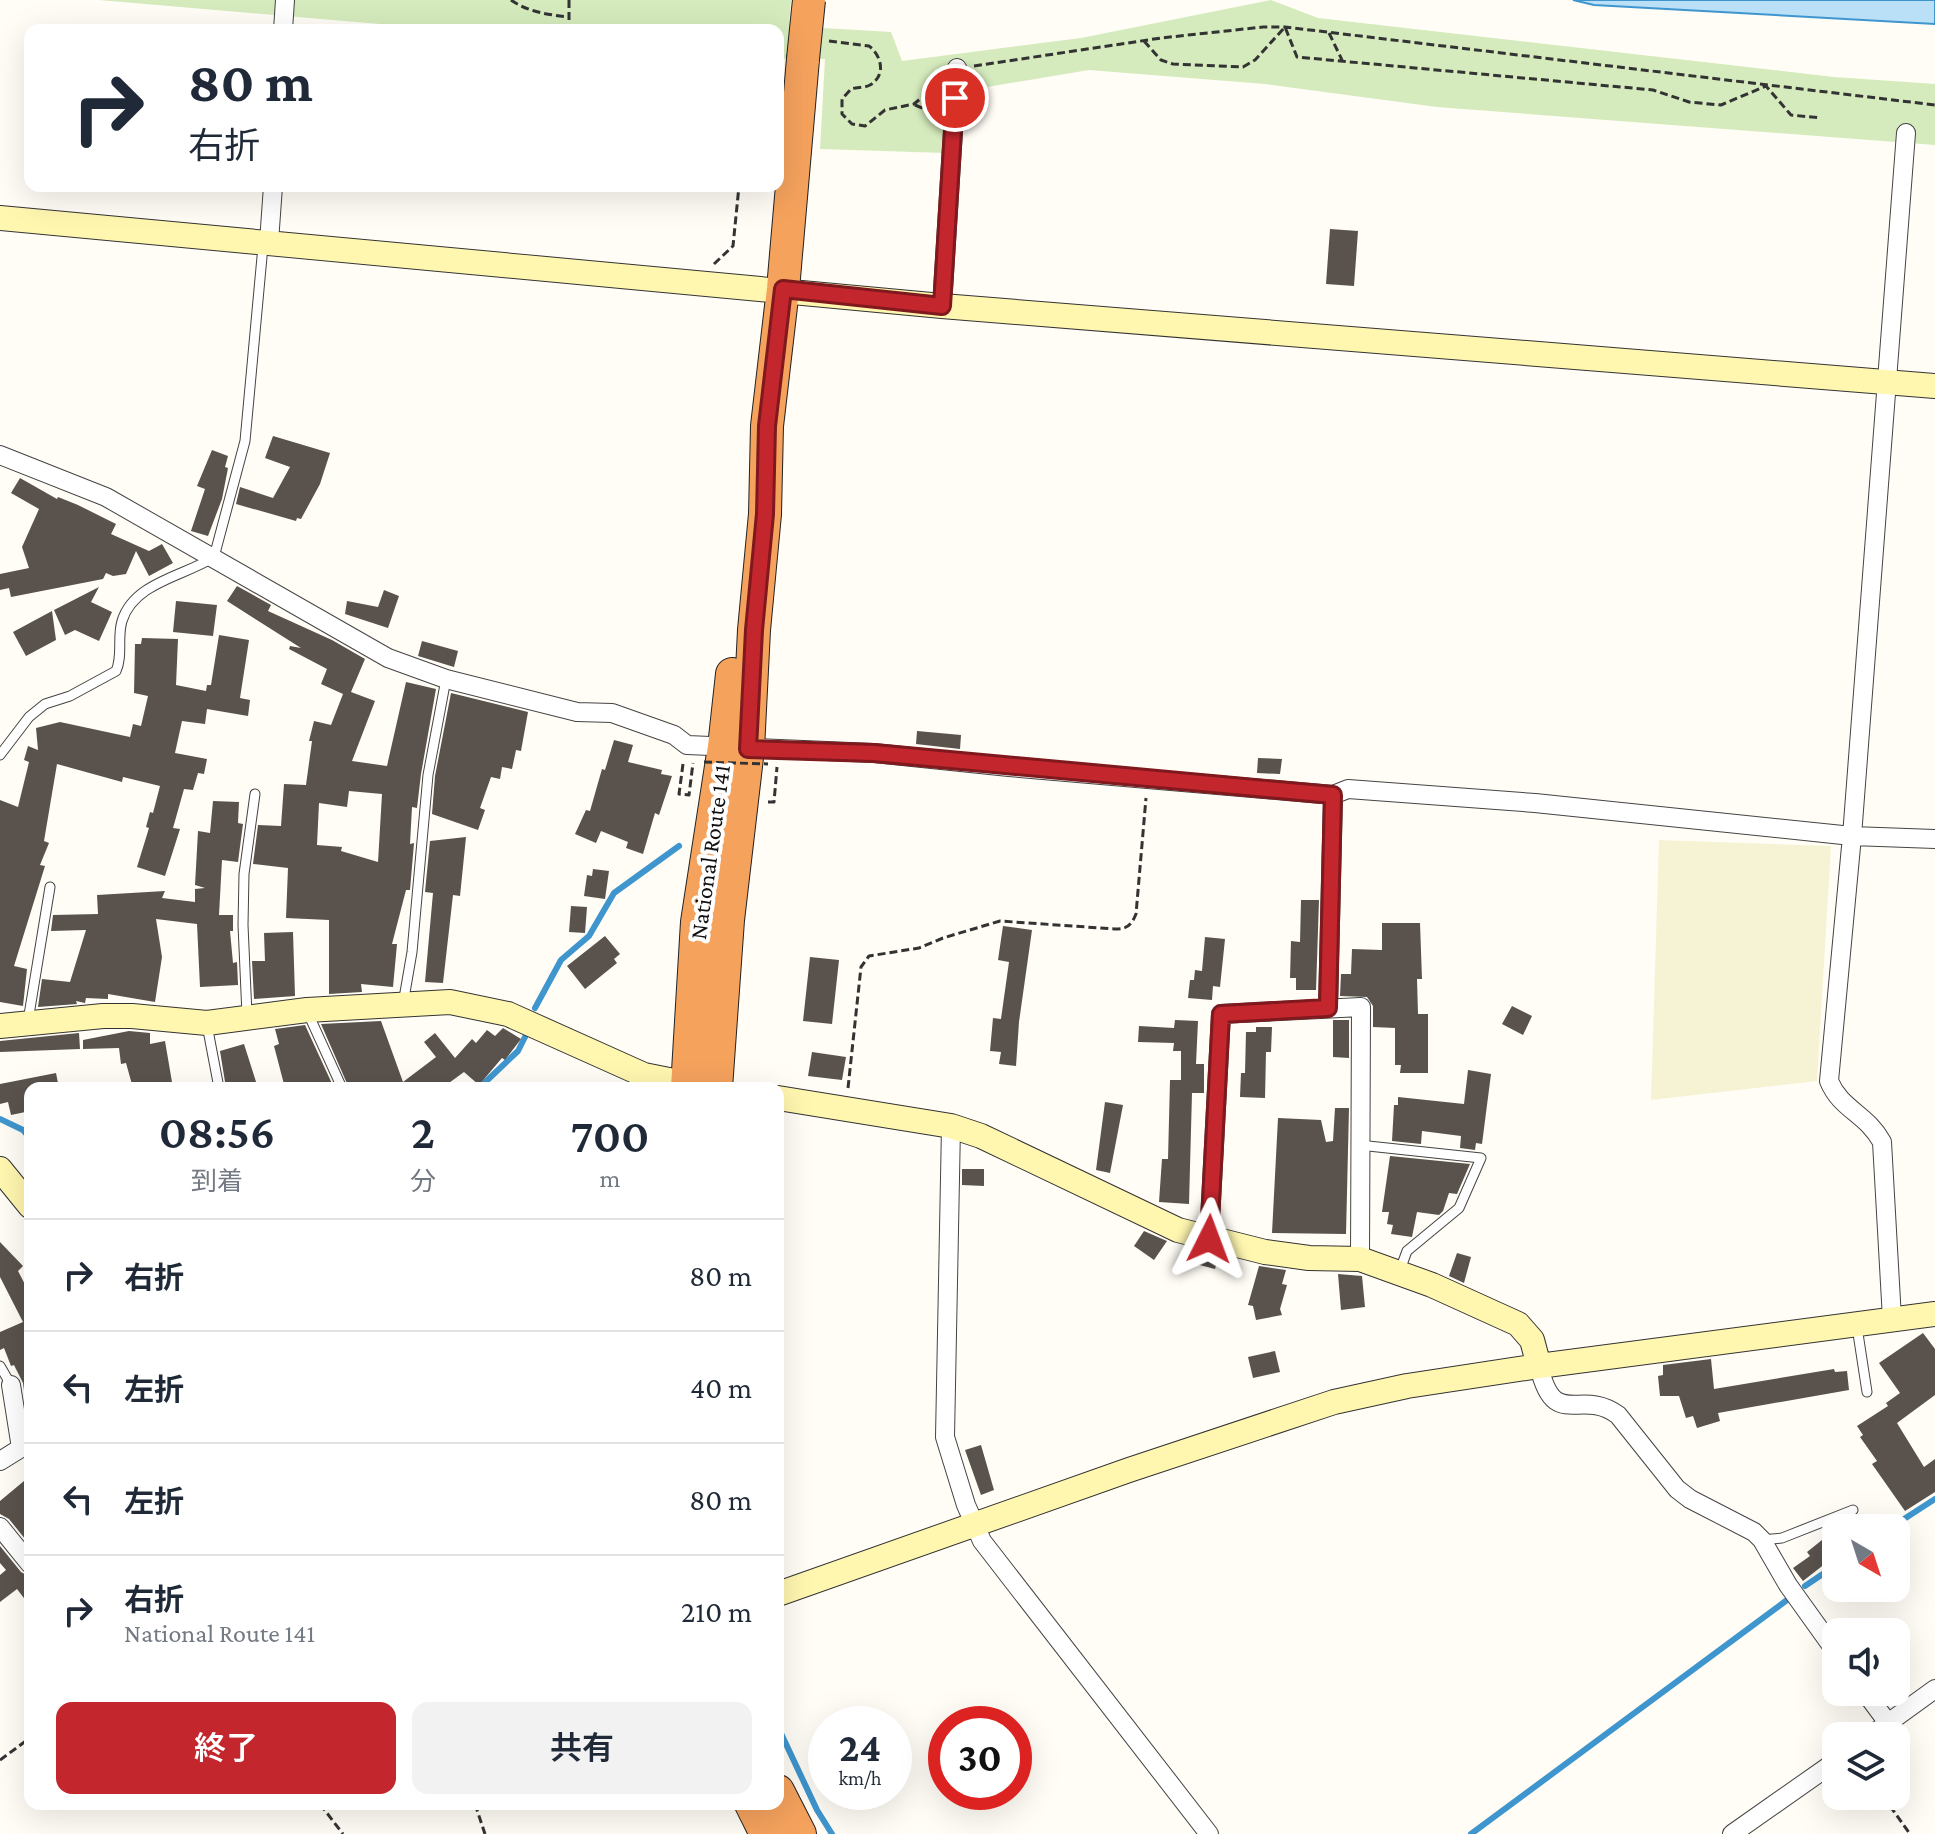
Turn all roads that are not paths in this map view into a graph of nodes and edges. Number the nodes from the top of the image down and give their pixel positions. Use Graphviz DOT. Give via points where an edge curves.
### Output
graph roads {
  1 [pos="285,0"];
  2 [pos="809,0"];
  3 [pos="283,24"];
  4 [pos="957,68"];
  5 [pos="1906,133"];
  6 [pos="272,192"];
  7 [pos="0,218"];
  8 [pos="266,242"];
  9 [pos="783,289"];
  10 [pos="942,306"];
  11 [pos="1888,382"];
  12 [pos="1935,386"];
  13 [pos="0,455"];
  14 [pos="214,557"];
  15 [pos="446,679"];
  16 [pos="0,755"];
  17 [pos="736,756"];
  18 [pos="255,794"];
  19 [pos="1333,795"];
  20 [pos="1852,836"];
  21 [pos="1935,839"];
  22 [pos="50,887"];
  23 [pos="403,1004"];
  24 [pos="1328,1008"];
  25 [pos="307,1010"];
  26 [pos="247,1019"];
  27 [pos="207,1023"];
  28 [pos="28,1025"];
  29 [pos="0,1026"];
  30 [pos="218,1082"];
  31 [pos="339,1082"];
  32 [pos="677,1082"];
  33 [pos="701,1082"];
  34 [pos="784,1099"];
  35 [pos="951,1126"];
  36 [pos="1359,1145"];
  37 [pos="0,1169"];
  38 [pos="24,1199"];
  39 [pos="1209,1239"];
  40 [pos="1360,1259"];
  41 [pos="1398,1273"];
  42 [pos="1935,1314"];
  43 [pos="1892,1319"];
  44 [pos="1856,1324"];
  45 [pos="0,1366"];
  46 [pos="1539,1366"];
  47 [pos="11,1385"];
  48 [pos="1867,1392"];
  49 [pos="24,1442"];
  50 [pos="24,1447"];
  51 [pos="0,1461"];
  52 [pos="1853,1510"];
  53 [pos="974,1526"];
  54 [pos="0,1527"];
  55 [pos="1762,1540"];
  56 [pos="24,1557"];
  57 [pos="784,1592"];
  58 [pos="1822,1632"];
  59 [pos="1935,1689"];
  60 [pos="1889,1722"];
  61 [pos="1822,1771"];
  62 [pos="784,1803"];
  63 [pos="754,1810"];
  64 [pos="766,1834"];
  65 [pos="800,1834"];
  66 [pos="1209,1834"];
  67 [pos="1732,1834"];
  1 -- 3 [label="street"];
  2 -- 9 [label="highway, National Route 141, bridge" via="809,50"];
  4 -- 10 [label="street"];
  5 -- 11 [label="street"];
  6 -- 8 [label="street"];
  7 -- 8 [label="street"];
  8 -- 9 [label="street"];
  8 -- 14 [label="lane" via="245,441"];
  9 -- 10 [label="street"];
  9 -- 17 [label="highway, National Route 141" via="767,426 754,630"];
  10 -- 11 [label="street"];
  11 -- 12 [label="street"];
  11 -- 20 [label="street"];
  13 -- 14 [label="street" via="106,497"];
  14 -- 15 [label="street" via="388,658"];
  14 -- 16 [label="lane" via="165,579 137,599 122,620 116,671 45,704"];
  15 -- 17 [label="street" via="577,712 612,713 674,735 687,745"];
  15 -- 23 [label="lane" via="428,775"];
  17 -- 19 [label="street" via="874,753"];
  17 -- 33 [label="highway, National Route 141" via="728,920"];
  18 -- 26 [label="lane" via="244,887"];
  19 -- 20 [label="street" via="1348,789 1535,803"];
  19 -- 24 [label="street"];
  20 -- 21 [label="street"];
  20 -- 43 [label="street" via="1829,1081 1835,1096 1867,1121 1882,1142"];
  22 -- 28 [label="lane"];
  23 -- 25 [label="street"];
  23 -- 32 [label="street" via="450,1002 508,1014 644,1075"];
  24 -- 36 [label="street" via="1361,1007"];
  24 -- 39 [label="street" via="1221,1014"];
  25 -- 26 [label="street"];
  25 -- 31 [label="lane"];
  26 -- 27 [label="street"];
  27 -- 28 [label="street" via="118,1016"];
  27 -- 30 [label="lane"];
  28 -- 29 [label="street"];
  34 -- 35 [label="street"];
  35 -- 39 [label="street" via="1178,1230"];
  35 -- 53 [label="street" via="945,1437"];
  36 -- 40 [label="street"];
  36 -- 41 [label="lane" via="1481,1158 1459,1208 1407,1251"];
  37 -- 38 [label="street"];
  39 -- 40 [label="street" via="1280,1254"];
  40 -- 41 [label="street"];
  41 -- 46 [label="street" via="1518,1324 1532,1340"];
  42 -- 43 [label="street"];
  43 -- 44 [label="street"];
  44 -- 46 [label="street"];
  44 -- 48 [label="lane"];
  45 -- 47 [label="lane"];
  46 -- 53 [label="street" via="1334,1402"];
  46 -- 55 [label="street" via="1554,1401 1566,1407 1609,1408 1677,1489"];
  47 -- 49 [label="street"];
  50 -- 51 [label="street"];
  52 -- 55 [label="lane" via="1782,1538"];
  53 -- 57 [label="street"];
  53 -- 66 [label="street"];
  54 -- 56 [label="street"];
  55 -- 58 [label="street"];
  59 -- 60 [label="street"];
  61 -- 67 [label="street"];
  62 -- 65 [label="highway"];
  63 -- 64 [label="highway"];
}
